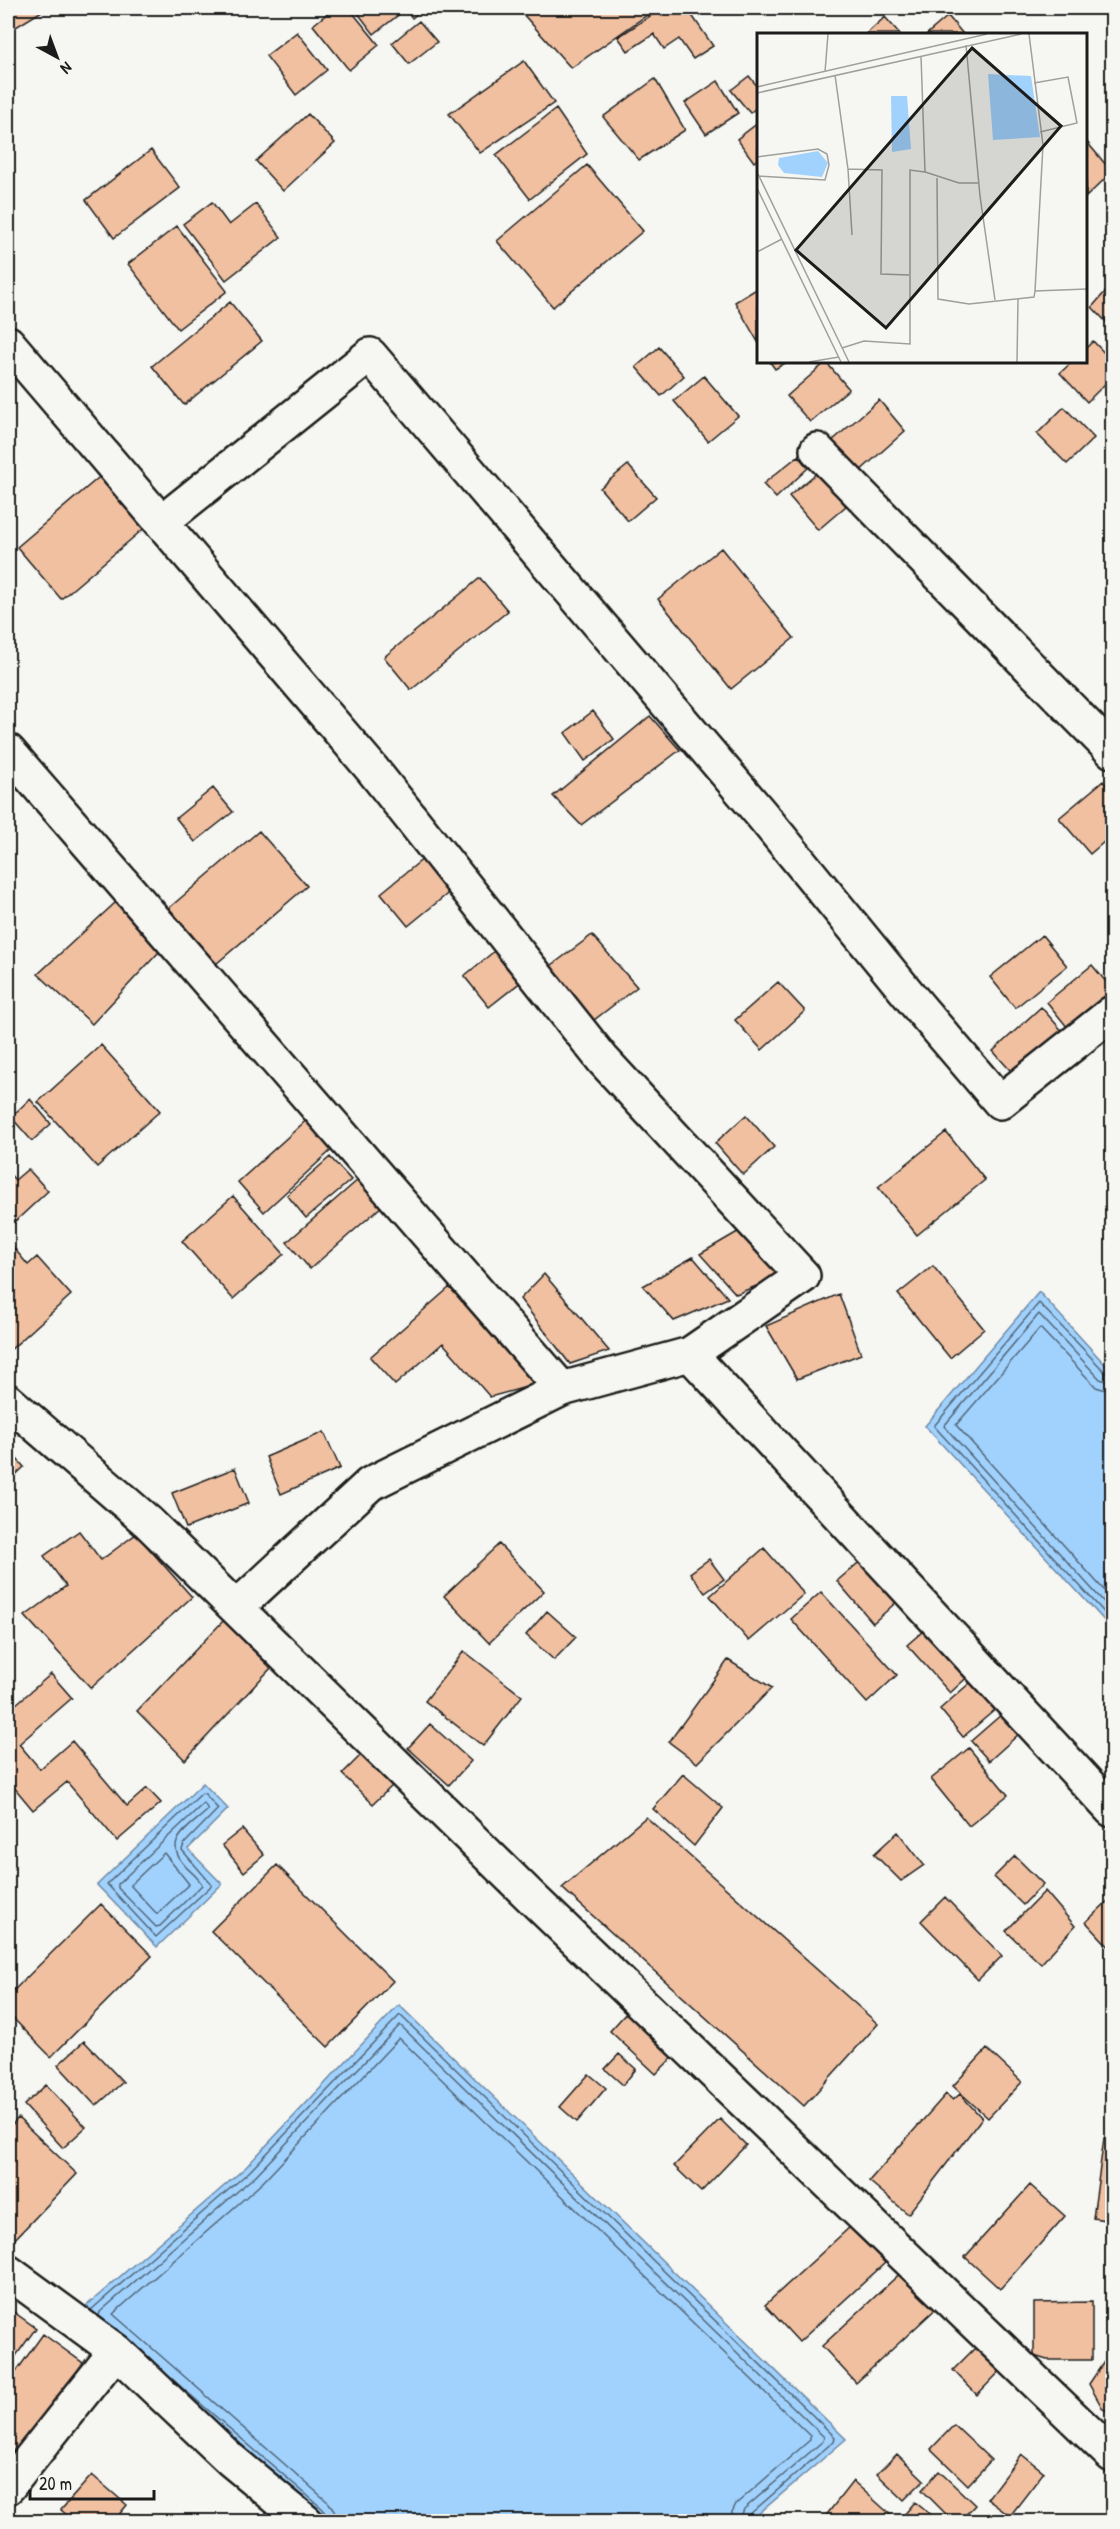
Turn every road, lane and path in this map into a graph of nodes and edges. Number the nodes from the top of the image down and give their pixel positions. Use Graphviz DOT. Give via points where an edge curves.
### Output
graph roads {
  1 [pos="8,343"];
  2 [pos="817,450"];
  3 [pos="163,521"];
  4 [pos="8,751"];
  5 [pos="1113,751"];
  6 [pos="1113,1013"];
  7 [pos="690,1354"];
  8 [pos="562,1389"];
  9 [pos="8,1401"];
  10 [pos="236,1608"];
  11 [pos="1113,1810"];
  12 [pos="8,2272"];
  13 [pos="116,2351"];
  14 [pos="1113,2455"];
  15 [pos="8,2487"];
  16 [pos="306,2522"];
  1 -- 3 [label="street"];
  2 -- 5 [label="street"];
  3 -- 6 [label="street" via="370,355 1000,1102"];
  3 -- 7 [label="street" via="372,769 603,1060 803,1276"];
  4 -- 8 [label="street"];
  7 -- 8 [label="street"];
  7 -- 11 [label="street"];
  8 -- 10 [label="street" via="370,1484"];
  9 -- 10 [label="street" via="148,1522"];
  10 -- 14 [label="street"];
  12 -- 13 [label="street"];
  13 -- 15 [label="street"];
  13 -- 16 [label="street" via="230,2459"];
}
